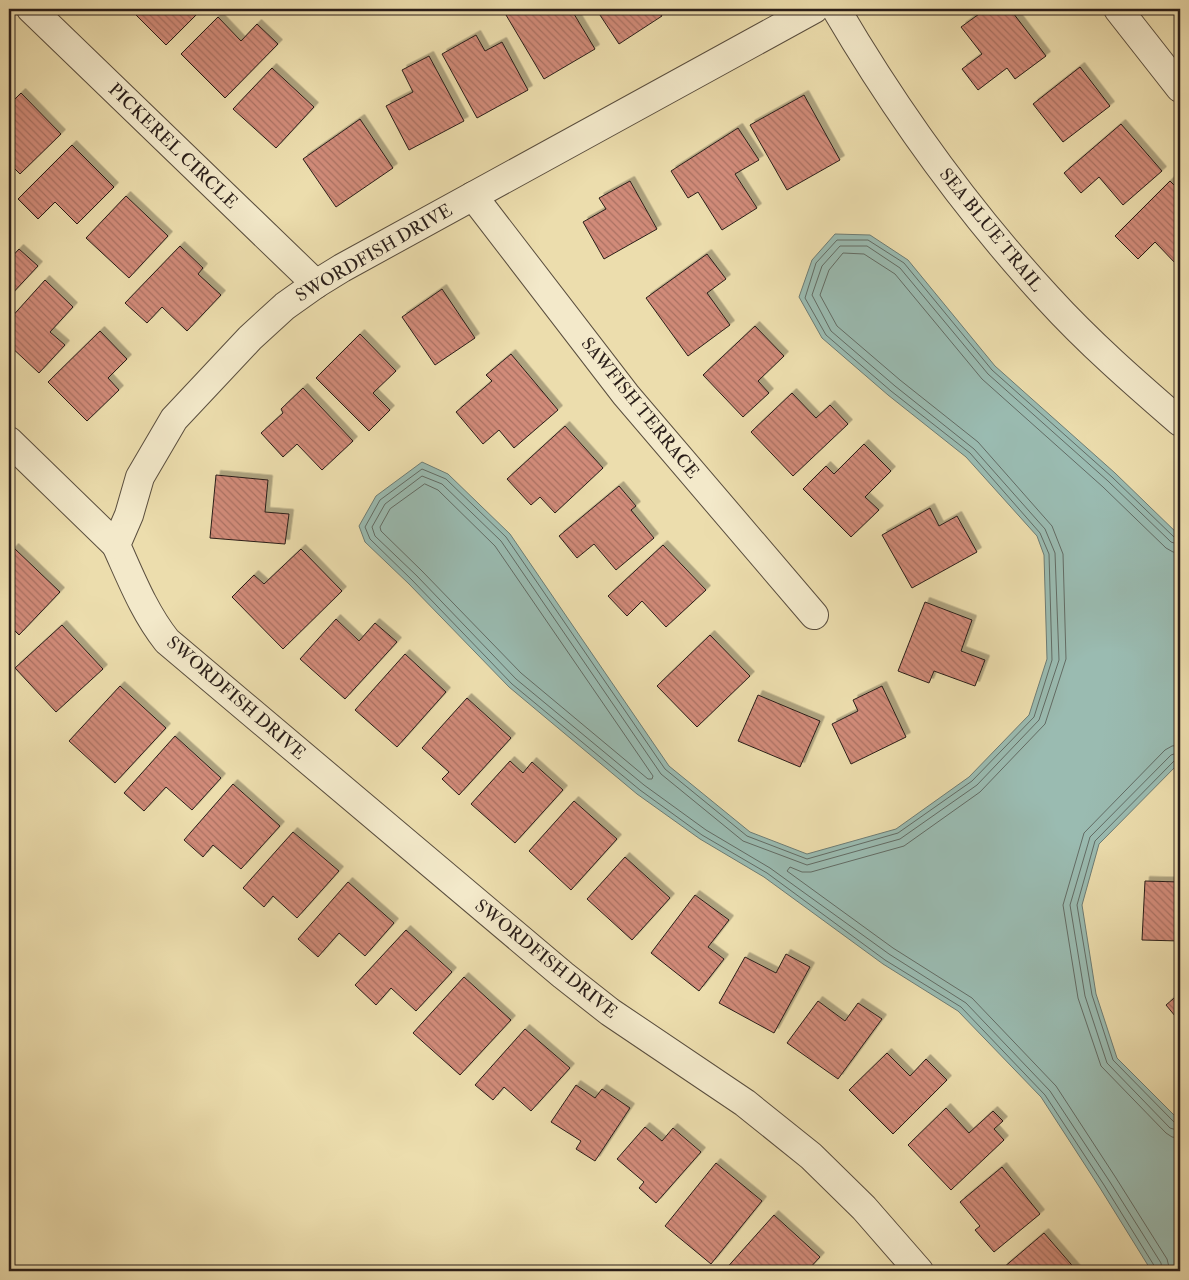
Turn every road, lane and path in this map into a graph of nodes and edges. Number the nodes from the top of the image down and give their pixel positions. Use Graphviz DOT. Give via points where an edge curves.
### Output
graph roads {
  1 [pos="31,9"];
  2 [pos="814,9"];
  3 [pos="836,9"];
  4 [pos="1118,9"];
  5 [pos="1180,88"];
  6 [pos="473,196"];
  7 [pos="316,284"];
  8 [pos="1180,422"];
  9 [pos="9,441"];
  10 [pos="116,545"];
  11 [pos="814,615"];
  12 [pos="919,1271"];
  1 -- 7 [label="street, PICKEREL CIRCLE"];
  2 -- 6 [label="street, SWORDFISH DRIVE"];
  3 -- 8 [label="street, SEA BLUE TRAIL" via="925,148 984,226 1048,299 1118,368"];
  4 -- 5 [label="street"];
  6 -- 7 [label="street, SWORDFISH DRIVE"];
  6 -- 11 [label="street, SAWFISH TERRACE" via="626,395"];
  7 -- 10 [label="street, SWORDFISH DRIVE" via="285,306 250,338 174,420 140,477"];
  9 -- 10 [label="street"];
  10 -- 12 [label="street, SWORDFISH DRIVE" via="144,609 167,641 610,1012 745,1103 810,1156 864,1208"];
}
